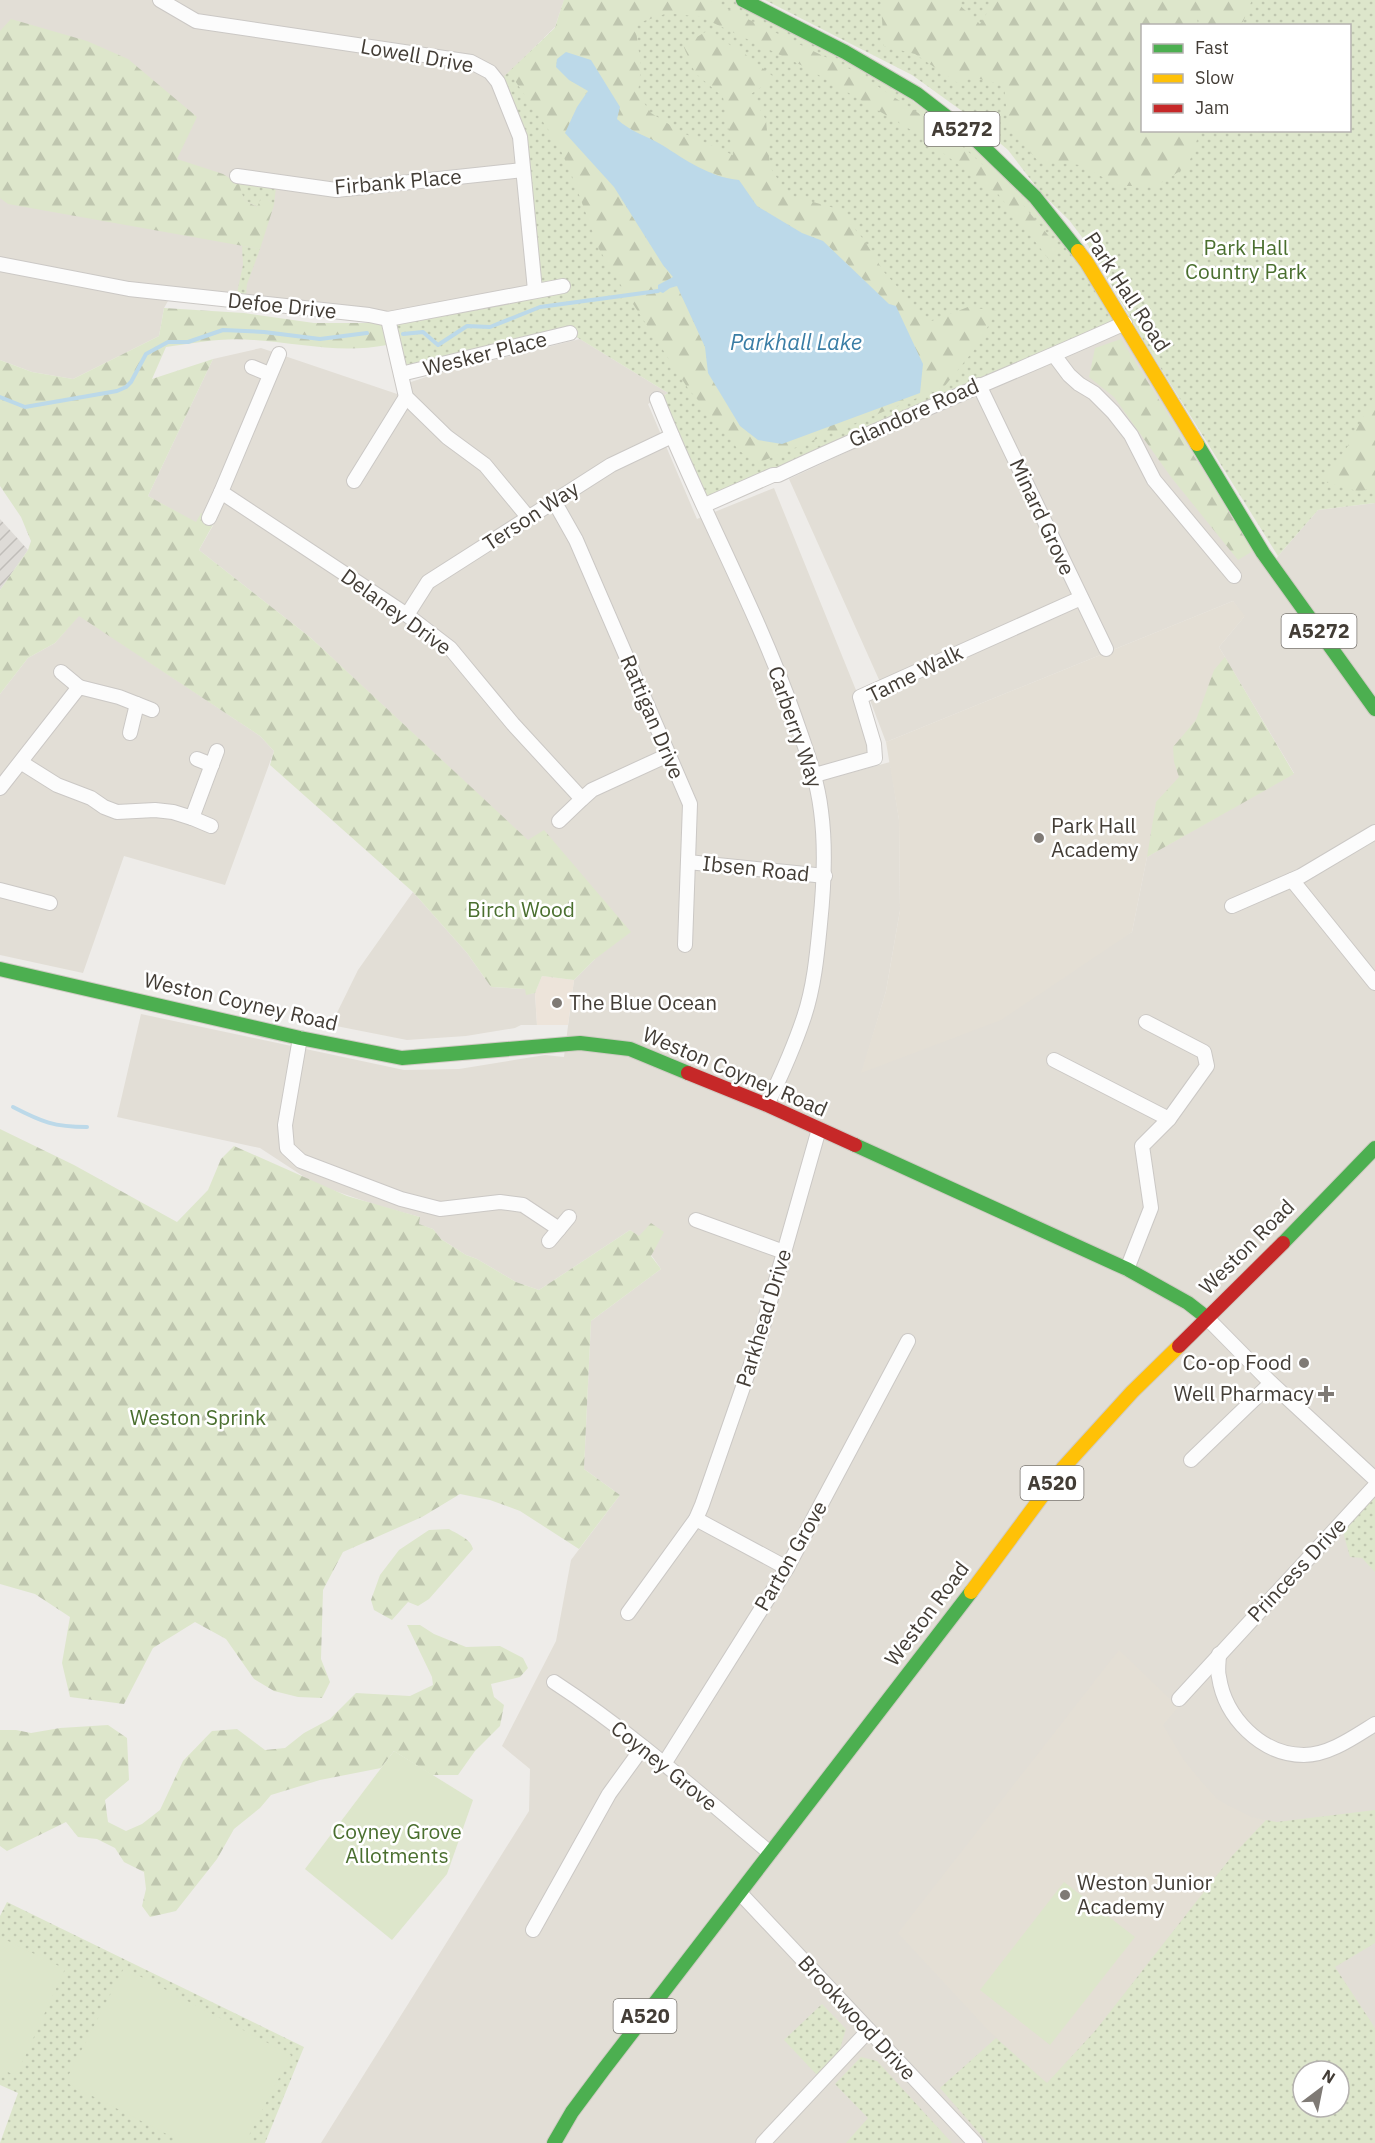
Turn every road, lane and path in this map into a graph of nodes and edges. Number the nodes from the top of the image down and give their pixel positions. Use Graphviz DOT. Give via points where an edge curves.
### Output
graph roads {
  1 [pos="160,0"];
  2 [pos="743,0"];
  3 [pos="523,170"];
  4 [pos="237,176"];
  5 [pos="0,264"];
  6 [pos="563,286"];
  7 [pos="535,290"];
  8 [pos="388,319"];
  9 [pos="1125,323"];
  10 [pos="570,333"];
  11 [pos="279,354"];
  12 [pos="1054,355"];
  13 [pos="252,367"];
  14 [pos="269,374"];
  15 [pos="401,374"];
  16 [pos="979,385"];
  17 [pos="406,398"];
  18 [pos="657,399"];
  19 [pos="672,436"];
  20 [pos="354,481"];
  21 [pos="221,492"];
  22 [pos="554,501"];
  23 [pos="705,505"];
  24 [pos="528,517"];
  25 [pos="209,518"];
  26 [pos="1234,576"];
  27 [pos="1081,598"];
  28 [pos="407,615"];
  29 [pos="1106,649"];
  30 [pos="61,672"];
  31 [pos="79,687"];
  32 [pos="1372,699"];
  33 [pos="138,704"];
  34 [pos="152,710"];
  35 [pos="130,733"];
  36 [pos="218,751"];
  37 [pos="668,755"];
  38 [pos="196,759"];
  39 [pos="21,763"];
  40 [pos="212,765"];
  41 [pos="815,776"];
  42 [pos="0,788"];
  43 [pos="582,799"];
  44 [pos="192,818"];
  45 [pos="559,821"];
  46 [pos="211,826"];
  47 [pos="1375,832"];
  48 [pos="688,862"];
  49 [pos="825,876"];
  50 [pos="1293,880"];
  51 [pos="0,890"];
  52 [pos="50,903"];
  53 [pos="1232,906"];
  54 [pos="685,945"];
  55 [pos="0,969"];
  56 [pos="1375,983"];
  57 [pos="1146,1023"];
  58 [pos="300,1038"];
  59 [pos="1054,1060"];
  60 [pos="767,1105"];
  61 [pos="1169,1119"];
  62 [pos="819,1129"];
  63 [pos="1375,1148"];
  64 [pos="569,1217"];
  65 [pos="696,1220"];
  66 [pos="559,1229"];
  67 [pos="549,1241"];
  68 [pos="784,1252"];
  69 [pos="1127,1269"];
  70 [pos="1206,1317"];
  71 [pos="908,1341"];
  72 [pos="1271,1383"];
  73 [pos="1191,1460"];
  74 [pos="1375,1479"];
  75 [pos="1375,1486"];
  76 [pos="696,1518"];
  77 [pos="787,1568"];
  78 [pos="628,1613"];
  79 [pos="1219,1654"];
  80 [pos="554,1682"];
  81 [pos="1179,1699"];
  82 [pos="1375,1724"];
  83 [pos="643,1747"];
  84 [pos="664,1764"];
  85 [pos="770,1853"];
  86 [pos="740,1893"];
  87 [pos="533,1930"];
  88 [pos="869,2031"];
  89 [pos="554,2143"];
  90 [pos="763,2143"];
  91 [pos="975,2143"];
  1 -- 3 [label="street, Lowell Drive" via="196,21 471,62 490,72 498,82 520,137"];
  2 -- 9 [label="main road, Park Hall Road / A5272" via="917,94 972,137 1035,198 1087,263"];
  3 -- 4 [label="street, Firbank Place" via="336,190"];
  3 -- 7 [label="street, Lowell Drive"];
  5 -- 8 [label="street, Defoe Drive" via="129,289"];
  6 -- 7 [label="street, Defoe Drive"];
  7 -- 8 [label="street, Defoe Drive"];
  8 -- 15 [label="street"];
  9 -- 12 [label="street, Glandore Road"];
  9 -- 32 [label="main road, Park Hall Road / A5272" via="1263,553"];
  10 -- 15 [label="street, Wesker Place"];
  11 -- 14 [label="street"];
  12 -- 16 [label="street, Glandore Road"];
  12 -- 26 [label="street" via="1069,375 1113,412 1131,435 1154,480"];
  13 -- 14 [label="street"];
  14 -- 21 [label="street"];
  15 -- 17 [label="street"];
  16 -- 23 [label="street, Glandore Road"];
  16 -- 27 [label="street, Minard Grove"];
  17 -- 20 [label="street"];
  17 -- 24 [label="street" via="447,437 485,465"];
  18 -- 19 [label="street, Carberry Way"];
  19 -- 22 [label="street, Terson Way" via="611,465"];
  19 -- 23 [label="street, Carberry Way"];
  21 -- 25 [label="street"];
  21 -- 28 [label="street, Delaney Drive"];
  22 -- 24 [label="street, Terson Way"];
  22 -- 37 [label="street, Rattigan Drive" via="576,540"];
  23 -- 41 [label="street, Carberry Way" via="780,677"];
  24 -- 28 [label="street, Terson Way" via="428,582"];
  27 -- 29 [label="street, Minard Grove"];
  27 -- 41 [label="street, Tame Walk" via="860,697 875,758"];
  28 -- 43 [label="street, Delaney Drive" via="450,648"];
  30 -- 31 [label="street"];
  31 -- 33 [label="street"];
  31 -- 39 [label="street"];
  33 -- 34 [label="street"];
  33 -- 35 [label="street"];
  36 -- 40 [label="street"];
  37 -- 43 [label="street" via="592,790"];
  37 -- 48 [label="street, Rattigan Drive" via="690,804"];
  38 -- 40 [label="street"];
  39 -- 42 [label="street"];
  39 -- 44 [label="street" via="57,785 117,812 155,810"];
  40 -- 44 [label="street"];
  41 -- 49 [label="street, Carberry Way"];
  43 -- 45 [label="street"];
  44 -- 46 [label="street"];
  47 -- 50 [label="street"];
  48 -- 49 [label="street, Ibsen Road"];
  48 -- 54 [label="street, Rattigan Drive"];
  49 -- 60 [label="street, Carberry Way" via="816,968 805,1016"];
  50 -- 53 [label="street"];
  50 -- 56 [label="street"];
  51 -- 52 [label="street"];
  55 -- 58 [label="main road, Weston Coyney Road"];
  57 -- 61 [label="street" via="1204,1052 1206,1059 1207,1066"];
  58 -- 60 [label="main road, Weston Coyney Road" via="402,1058 580,1043 630,1049"];
  58 -- 66 [label="street" via="285,1125 286,1148 301,1161 401,1199 440,1209 500,1202 523,1205"];
  59 -- 61 [label="street"];
  60 -- 62 [label="main road, Weston Coyney Road"];
  61 -- 69 [label="street" via="1142,1146 1151,1209"];
  62 -- 68 [label="street, Parkhead Drive"];
  62 -- 69 [label="main road, Weston Coyney Road"];
  63 -- 70 [label="main road, Weston Road / A520"];
  64 -- 66 [label="street"];
  65 -- 68 [label="street"];
  66 -- 67 [label="street"];
  68 -- 76 [label="street, Parkhead Drive" via="758,1344"];
  69 -- 70 [label="main road, Weston Coyney Road"];
  70 -- 72 [label="street"];
  70 -- 85 [label="main road, Weston Road / A520" via="1063,1468"];
  71 -- 77 [label="street, Parton Grove"];
  72 -- 73 [label="street"];
  72 -- 74 [label="street"];
  75 -- 79 [label="street, Princess Drive"];
  76 -- 77 [label="street"];
  76 -- 78 [label="street, Parkhead Drive"];
  77 -- 84 [label="street, Parton Grove"];
  79 -- 81 [label="street, Princess Drive"];
  79 -- 82 [label="street" via="1218,1676 1228,1705 1243,1728 1283,1752 1305,1755 1326,1750"];
  80 -- 83 [label="street, Coyney Grove"];
  83 -- 84 [label="street, Coyney Grove"];
  83 -- 87 [label="street" via="609,1794"];
  84 -- 85 [label="street, Coyney Grove"];
  85 -- 86 [label="main road, Weston Road / A520"];
  86 -- 88 [label="street, Brookwood Drive"];
  86 -- 89 [label="main road, Weston Road / A520" via="572,2112"];
  88 -- 90 [label="street"];
  88 -- 91 [label="street, Brookwood Drive"];
}
